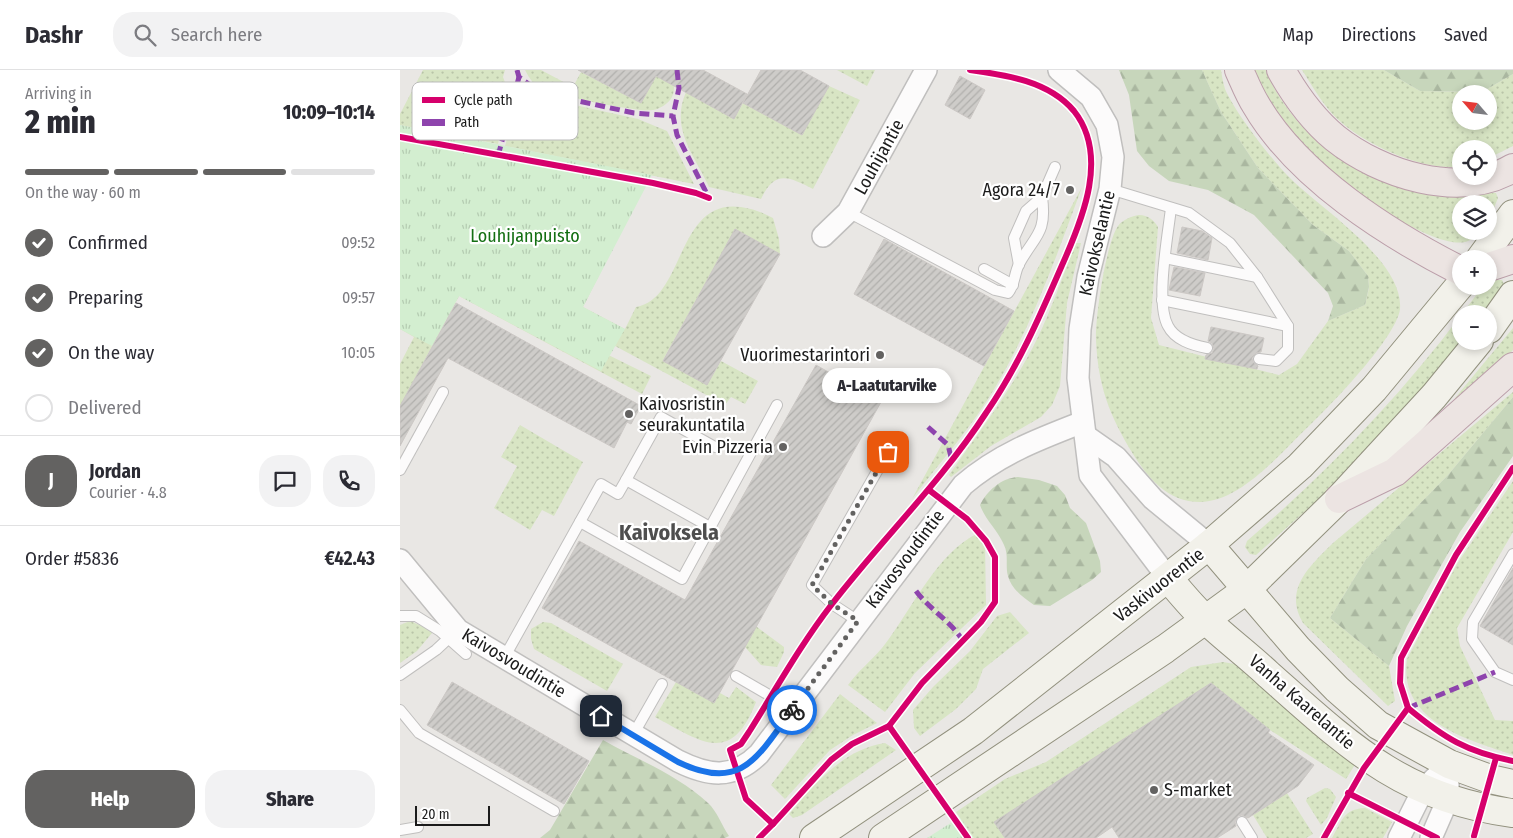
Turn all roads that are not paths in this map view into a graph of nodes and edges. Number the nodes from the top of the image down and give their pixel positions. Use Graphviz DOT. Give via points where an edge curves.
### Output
graph roads {
  1 [pos="926,70"];
  2 [pos="1239,70"];
  3 [pos="1280,70"];
  4 [pos="1065,71"];
  5 [pos="1054,167"];
  6 [pos="1513,168"];
  7 [pos="1110,189"];
  8 [pos="1042,197"];
  9 [pos="1171,208"];
  10 [pos="848,212"];
  11 [pos="1513,214"];
  12 [pos="823,236"];
  13 [pos="1487,250"];
  14 [pos="1165,258"];
  15 [pos="1513,258"];
  16 [pos="1497,264"];
  17 [pos="1019,265"];
  18 [pos="1452,266"];
  19 [pos="984,269"];
  20 [pos="1258,277"];
  21 [pos="1013,285"];
  22 [pos="1452,295"];
  23 [pos="1513,295"];
  24 [pos="1162,300"];
  25 [pos="1497,318"];
  26 [pos="1288,326"];
  27 [pos="1206,348"];
  28 [pos="1472,350"];
  29 [pos="1259,359"];
  30 [pos="1513,367"];
  31 [pos="443,392"];
  32 [pos="777,405"];
  33 [pos="1085,429"];
  34 [pos="715,447"];
  35 [pos="888,452"];
  36 [pos="400,470"];
  37 [pos="626,480"];
  38 [pos="1339,499"];
  39 [pos="580,522"];
  40 [pos="710,527"];
  41 [pos="1209,545"];
  42 [pos="1513,554"];
  43 [pos="400,560"];
  44 [pos="1168,578"];
  45 [pos="1246,590"];
  46 [pos="400,616"];
  47 [pos="1205,619"];
  48 [pos="858,621"];
  49 [pos="453,634"];
  50 [pos="466,654"];
  51 [pos="504,658"];
  52 [pos="400,675"];
  53 [pos="736,676"];
  54 [pos="1513,680"];
  55 [pos="662,684"];
  56 [pos="793,709"];
  57 [pos="400,710"];
  58 [pos="634,735"];
  59 [pos="1449,764"];
  60 [pos="1513,784"];
  61 [pos="1423,790"];
  62 [pos="1448,799"];
  63 [pos="554,811"];
  64 [pos="1513,813"];
  65 [pos="1242,822"];
  66 [pos="418,827"];
  67 [pos="400,830"];
  68 [pos="814,838"];
  69 [pos="883,838"];
  70 [pos="1252,838"];
  71 [pos="1399,838"];
  72 [pos="1431,838"];
  1 -- 10 [label="street, Louhijantie"];
  2 -- 18 [label="highway" via="1256,105 1286,147 1341,197 1414,247"];
  3 -- 6 [label="highway" via="1294,94 1334,137 1358,154 1391,169 1445,182 1478,180"];
  4 -- 7 [label="street, Kaivokselantie" via="1091,97 1107,125 1113,157"];
  5 -- 8 [label="lane"];
  7 -- 9 [label="lane"];
  7 -- 33 [label="street, Kaivokselantie" via="1083,304 1078,378"];
  8 -- 17 [label="lane" via="1044,217 1035,243"];
  8 -- 17 [label="lane" via="1026,211 1014,238"];
  9 -- 14 [label="lane"];
  9 -- 20 [label="lane" via="1189,214 1230,243"];
  10 -- 12 [label="street, Louhijantie"];
  10 -- 21 [label="lane" via="995,290 1008,293"];
  11 -- 13 [label="main road"];
  14 -- 20 [label="lane"];
  14 -- 24 [label="lane"];
  15 -- 16 [label="highway"];
  17 -- 21 [label="lane"];
  19 -- 21 [label="lane"];
  20 -- 26 [label="lane"];
  22 -- 41 [label="main road, Vaskivuorentie" via="1374,390 1300,466"];
  23 -- 25 [label="main road"];
  24 -- 26 [label="lane"];
  24 -- 27 [label="lane" via="1167,326 1175,335"];
  26 -- 29 [label="lane" via="1288,349 1276,361"];
  28 -- 38 [label="main road"];
  30 -- 38 [label="highway" via="1395,472"];
  31 -- 36 [label="lane"];
  32 -- 40 [label="lane"];
  33 -- 41 [label="street" via="1116,457 1153,499"];
  33 -- 44 [label="street, Kaivokselantie" via="1090,475"];
  33 -- 48 [label="street, Kaivosvoudintie" via="1020,446 963,485"];
  34 -- 37 [label="lane" via="661,417"];
  35 -- 48 [label="lane" via="812,585 832,604"];
  37 -- 39 [label="lane" via="618,494 602,484"];
  37 -- 40 [label="lane"];
  38 -- 45 [label="main road"];
  39 -- 40 [label="lane" via="682,579"];
  39 -- 51 [label="lane"];
  41 -- 44 [label="main road, Vaskivuorentie"];
  41 -- 45 [label="main road, Vanha Kaarelantie"];
  42 -- 54 [label="lane" via="1473,622 1472,639 1495,672"];
  43 -- 49 [label="street, Kaivosvoudintie"];
  44 -- 47 [label="main road, Vanha Kaarelantie"];
  44 -- 68 [label="main road, Vaskivuorentie" via="973,731"];
  45 -- 47 [label="main road"];
  45 -- 59 [label="main road, Vanha Kaarelantie" via="1337,689 1378,725"];
  46 -- 49 [label="lane" via="416,616 440,631"];
  47 -- 61 [label="main road, Vanha Kaarelantie" via="1358,750 1394,776"];
  47 -- 69 [label="main road"];
  48 -- 56 [label="street, Kaivosvoudintie"];
  49 -- 50 [label="lane"];
  49 -- 51 [label="street, Kaivosvoudintie"];
  49 -- 52 [label="lane"];
  51 -- 58 [label="street, Kaivosvoudintie"];
  53 -- 56 [label="lane"];
  55 -- 58 [label="lane"];
  56 -- 58 [label="street, Kaivosvoudintie" via="748,765 727,773 713,774 691,768"];
  57 -- 63 [label="lane" via="419,733"];
  59 -- 60 [label="main road, Vanha Kaarelantie"];
  59 -- 61 [label="street"];
  59 -- 62 [label="street"];
  61 -- 62 [label="main road, Vanha Kaarelantie"];
  61 -- 71 [label="street"];
  62 -- 64 [label="main road, Vanha Kaarelantie"];
  62 -- 72 [label="street"];
  65 -- 70 [label="lane"];
  66 -- 67 [label="lane"];
}
